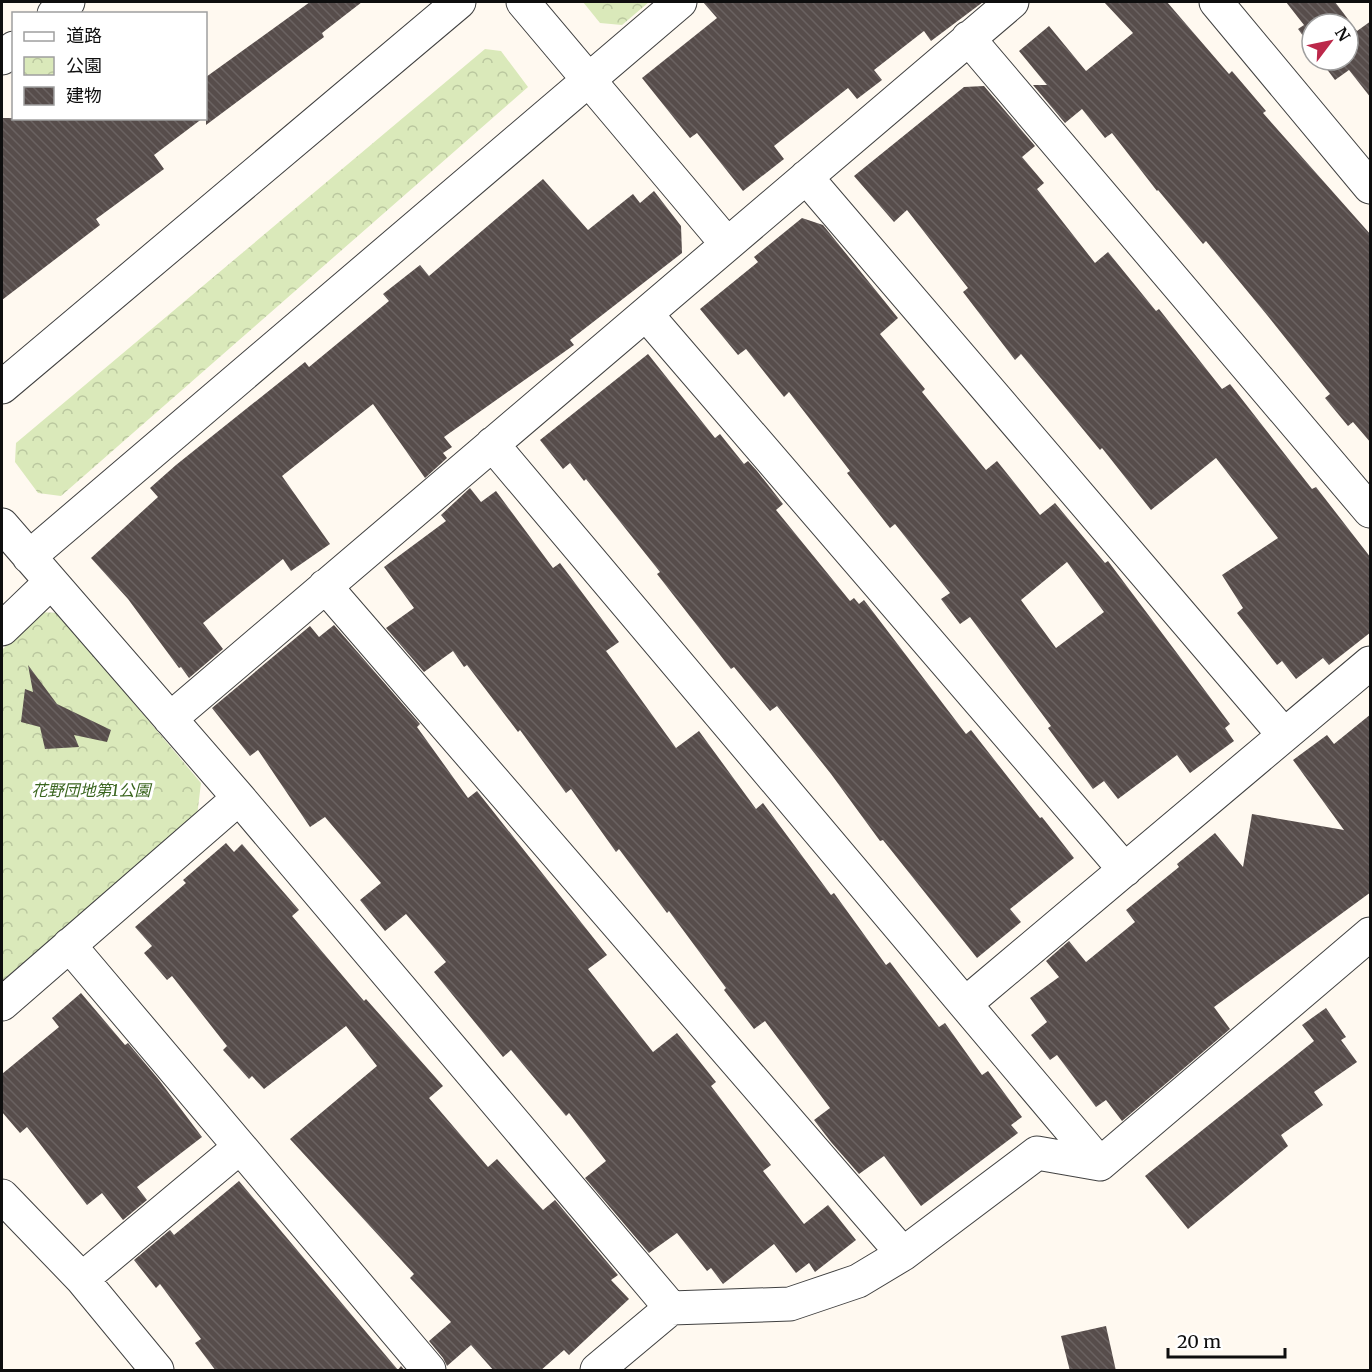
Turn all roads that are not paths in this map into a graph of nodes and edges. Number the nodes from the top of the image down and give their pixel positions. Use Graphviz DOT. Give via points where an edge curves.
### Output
graph roads {
  1 [pos="68,2"];
  2 [pos="459,2"];
  3 [pos="524,2"];
  4 [pos="680,2"];
  5 [pos="1012,2"];
  6 [pos="1216,2"];
  7 [pos="56,12"];
  8 [pos="968,39"];
  9 [pos="589,80"];
  10 [pos="806,177"];
  11 [pos="1371,187"];
  12 [pos="727,244"];
  13 [pos="646,314"];
  14 [pos="2,387"];
  15 [pos="492,444"];
  16 [pos="1371,511"];
  17 [pos="2,525"];
  18 [pos="29,557"];
  19 [pos="50,583"];
  20 [pos="325,586"];
  21 [pos="2,629"];
  22 [pos="1371,663"];
  23 [pos="170,718"];
  24 [pos="1284,735"];
  25 [pos="239,798"];
  26 [pos="1125,870"];
  27 [pos="1371,934"];
  28 [pos="69,945"];
  29 [pos="2,1004"];
  30 [pos="965,1004"];
  31 [pos="240,1147"];
  32 [pos="1100,1164"];
  33 [pos="2,1196"];
  34 [pos="903,1254"];
  35 [pos="82,1279"];
  36 [pos="671,1308"];
  37 [pos="157,1371"];
  38 [pos="429,1371"];
  39 [pos="597,1371"];
  1 -- 7 [label="street"];
  2 -- 14 [label="street"];
  3 -- 9 [label="street"];
  4 -- 9 [label="street"];
  5 -- 8 [label="street"];
  6 -- 11 [label="street"];
  8 -- 10 [label="street"];
  8 -- 16 [label="street"];
  9 -- 12 [label="street"];
  9 -- 18 [label="street"];
  10 -- 12 [label="street"];
  10 -- 24 [label="street"];
  12 -- 13 [label="street"];
  13 -- 15 [label="street"];
  13 -- 26 [label="street"];
  15 -- 20 [label="street"];
  15 -- 30 [label="street"];
  17 -- 18 [label="street"];
  18 -- 19 [label="street"];
  19 -- 21 [label="street"];
  19 -- 23 [label="street"];
  20 -- 23 [label="street"];
  20 -- 34 [label="street"];
  22 -- 24 [label="street"];
  23 -- 25 [label="street"];
  24 -- 26 [label="street"];
  25 -- 28 [label="street"];
  25 -- 36 [label="street"];
  26 -- 30 [label="street"];
  27 -- 32 [label="street"];
  28 -- 29 [label="street"];
  28 -- 31 [label="street"];
  30 -- 32 [label="street"];
  31 -- 35 [label="street"];
  31 -- 38 [label="street"];
  32 -- 34 [label="street" via="1037,1153"];
  33 -- 35 [label="street"];
  34 -- 36 [label="street" via="858,1281 790,1304"];
  35 -- 37 [label="street"];
  36 -- 39 [label="street"];
}
